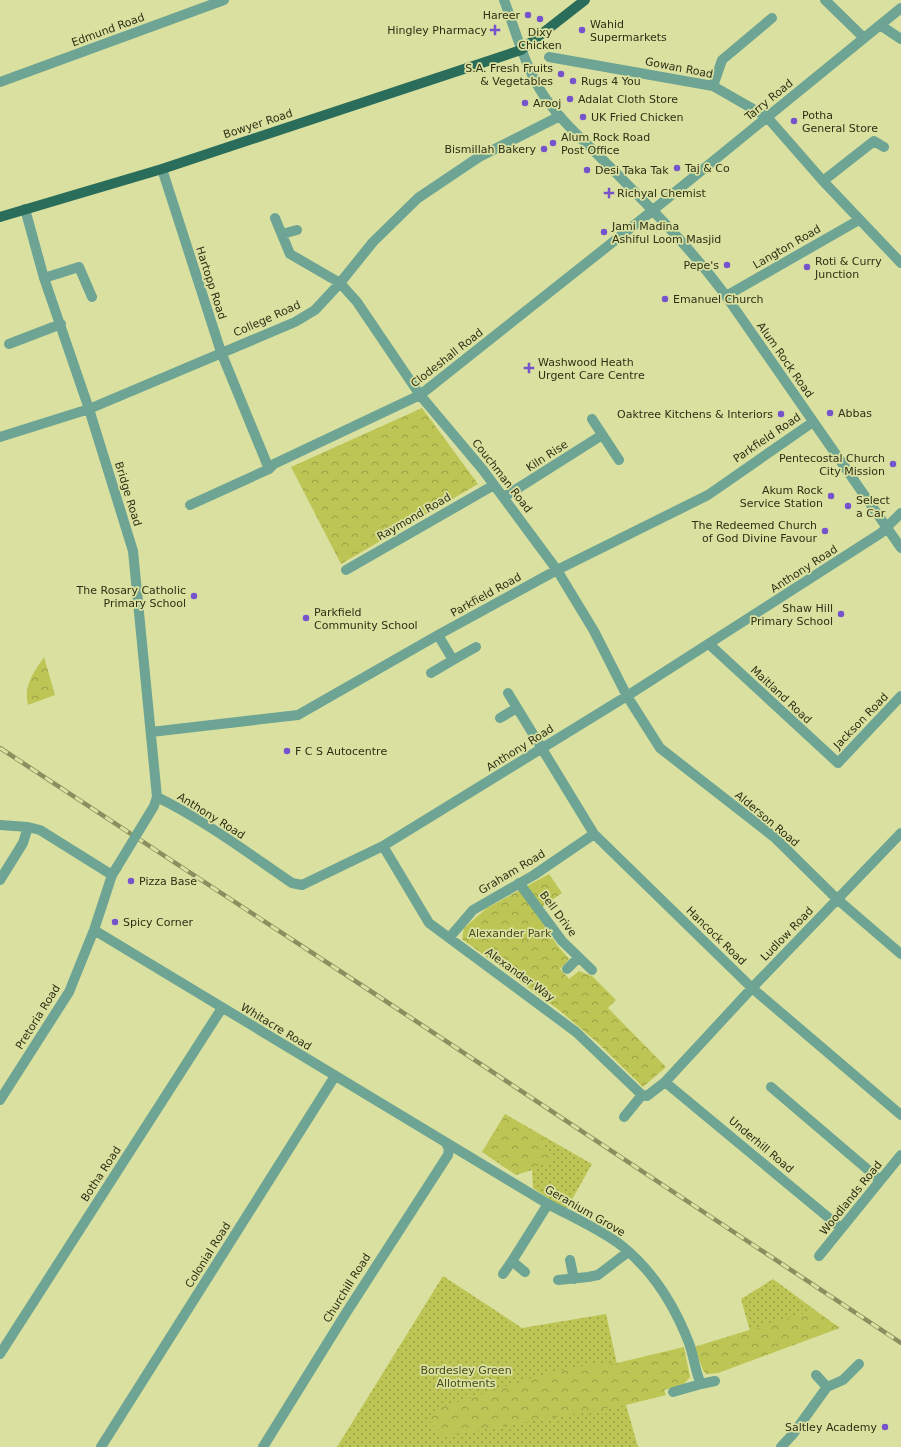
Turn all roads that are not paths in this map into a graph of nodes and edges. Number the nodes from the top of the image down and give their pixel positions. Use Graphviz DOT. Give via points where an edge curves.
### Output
graph roads {
  1 [pos="224,0"];
  2 [pos="504,0"];
  3 [pos="585,0"];
  4 [pos="825,0"];
  5 [pos="901,8"];
  6 [pos="772,18"];
  7 [pos="880,25"];
  8 [pos="864,38"];
  9 [pos="901,38"];
  10 [pos="521,50"];
  11 [pos="549,56"];
  12 [pos="0,82"];
  13 [pos="714,86"];
  14 [pos="560,116"];
  15 [pos="768,117"];
  16 [pos="884,147"];
  17 [pos="162,169"];
  18 [pos="823,181"];
  19 [pos="25,209"];
  20 [pos="652,210"];
  21 [pos="0,218"];
  22 [pos="275,218"];
  23 [pos="859,220"];
  24 [pos="297,230"];
  25 [pos="282,234"];
  26 [pos="901,263"];
  27 [pos="44,278"];
  28 [pos="340,283"];
  29 [pos="726,296"];
  30 [pos="92,297"];
  31 [pos="61,324"];
  32 [pos="9,344"];
  33 [pos="221,352"];
  34 [pos="420,395"];
  35 [pos="89,409"];
  36 [pos="592,419"];
  37 [pos="813,422"];
  38 [pos="602,435"];
  39 [pos="0,438"];
  40 [pos="620,460"];
  41 [pos="269,469"];
  42 [pos="494,485"];
  43 [pos="504,497"];
  44 [pos="190,505"];
  45 [pos="901,513"];
  46 [pos="887,528"];
  47 [pos="901,548"];
  48 [pos="346,570"];
  49 [pos="557,570"];
  50 [pos="438,635"];
  51 [pos="709,644"];
  52 [pos="476,647"];
  53 [pos="453,660"];
  54 [pos="431,673"];
  55 [pos="508,693"];
  56 [pos="627,696"];
  57 [pos="901,696"];
  58 [pos="517,708"];
  59 [pos="500,718"];
  60 [pos="151,732"];
  61 [pos="541,749"];
  62 [pos="838,763"];
  63 [pos="155,802"];
  64 [pos="0,825"];
  65 [pos="28,826"];
  66 [pos="901,833"];
  67 [pos="594,834"];
  68 [pos="383,846"];
  69 [pos="114,871"];
  70 [pos="0,880"];
  71 [pos="519,883"];
  72 [pos="837,899"];
  73 [pos="94,930"];
  74 [pos="449,938"];
  75 [pos="901,954"];
  76 [pos="578,958"];
  77 [pos="567,969"];
  78 [pos="592,970"];
  79 [pos="752,988"];
  80 [pos="222,1008"];
  81 [pos="335,1076"];
  82 [pos="665,1082"];
  83 [pos="771,1087"];
  84 [pos="642,1095"];
  85 [pos="0,1100"];
  86 [pos="901,1115"];
  87 [pos="624,1117"];
  88 [pos="446,1143"];
  89 [pos="901,1155"];
  90 [pos="880,1180"];
  91 [pos="548,1204"];
  92 [pos="841,1228"];
  93 [pos="628,1252"];
  94 [pos="819,1256"];
  95 [pos="570,1260"];
  96 [pos="512,1261"];
  97 [pos="526,1272"];
  98 [pos="503,1274"];
  99 [pos="574,1279"];
  100 [pos="558,1280"];
  101 [pos="0,1354"];
  102 [pos="859,1364"];
  103 [pos="816,1375"];
  104 [pos="715,1381"];
  105 [pos="701,1384"];
  106 [pos="827,1387"];
  107 [pos="672,1392"];
  108 [pos="101,1447"];
  109 [pos="263,1447"];
  110 [pos="781,1447"];
  1 -- 12 [label="street, Edmund Road"];
  2 -- 10 [label="street, Alum Rock Road"];
  3 -- 10 [label="main road, Bowyer Road"];
  4 -- 8 [label="street"];
  5 -- 7 [label="street, Tarry Road"];
  6 -- 13 [label="street" via="722,60"];
  7 -- 8 [label="street, Tarry Road"];
  7 -- 9 [label="street"];
  8 -- 15 [label="street, Tarry Road"];
  10 -- 14 [label="street, Alum Rock Road" via="540,89"];
  10 -- 17 [label="main road, Bowyer Road"];
  11 -- 13 [label="street, Gowan Road"];
  13 -- 15 [label="street, Gowan Road"];
  14 -- 20 [label="street, Alum Rock Road"];
  14 -- 28 [label="street, College Road" via="479,157 418,198 372,242"];
  15 -- 18 [label="street, Gowan Road"];
  15 -- 20 [label="street, Tarry Road"];
  16 -- 18 [label="street" via="874,141"];
  17 -- 19 [label="main road, Bowyer Road"];
  17 -- 33 [label="street, Hartopp Road"];
  18 -- 23 [label="street, Gowan Road"];
  19 -- 21 [label="main road, Bowyer Road"];
  19 -- 27 [label="street, Bridge Road"];
  20 -- 29 [label="street, Alum Rock Road" via="703,265"];
  20 -- 34 [label="street, Clodeshall Road"];
  22 -- 25 [label="street, Couchman Road"];
  23 -- 26 [label="street, Gowan Road"];
  23 -- 29 [label="street, Langton Road"];
  24 -- 25 [label="street"];
  25 -- 28 [label="street, Couchman Road" via="290,254"];
  27 -- 30 [label="street" via="79,267"];
  27 -- 31 [label="street, Bridge Road"];
  28 -- 33 [label="street, College Road" via="315,310 295,322"];
  28 -- 34 [label="street, Couchman Road" via="357,302"];
  29 -- 37 [label="street, Alum Rock Road"];
  31 -- 32 [label="street"];
  31 -- 35 [label="street, Bridge Road"];
  33 -- 35 [label="street, College Road"];
  33 -- 41 [label="street, Hartopp Road"];
  34 -- 41 [label="street, Clodeshall Road" via="274,464"];
  34 -- 42 [label="street, Couchman Road"];
  35 -- 39 [label="street, College Road"];
  35 -- 60 [label="street, Bridge Road" via="133,551"];
  36 -- 38 [label="street"];
  37 -- 46 [label="street, Alum Rock Road"];
  37 -- 49 [label="street, Parkfield Road" via="708,495"];
  38 -- 40 [label="street"];
  38 -- 43 [label="street, Kiln Rise"];
  41 -- 44 [label="street, Clodeshall Road"];
  42 -- 43 [label="street, Couchman Road"];
  42 -- 48 [label="street, Raymond Road"];
  43 -- 49 [label="street, Couchman Road"];
  45 -- 46 [label="street, Anthony Road"];
  46 -- 47 [label="street, Alum Rock Road"];
  46 -- 51 [label="street, Anthony Road"];
  49 -- 50 [label="street, Parkfield Road"];
  49 -- 56 [label="street, Couchman Road" via="594,632"];
  50 -- 53 [label="street"];
  50 -- 60 [label="street, Parkfield Road" via="298,715"];
  51 -- 56 [label="street, Anthony Road"];
  51 -- 62 [label="street, Maitland Road"];
  52 -- 53 [label="street"];
  53 -- 54 [label="street"];
  55 -- 58 [label="street, Hancock Road"];
  56 -- 61 [label="street, Anthony Road"];
  56 -- 72 [label="street, Alderson Road" via="660,748 774,837"];
  57 -- 62 [label="street, Jackson Road"];
  58 -- 59 [label="street"];
  58 -- 61 [label="street, Hancock Road"];
  60 -- 63 [label="street, Bridge Road"];
  61 -- 67 [label="street, Hancock Road"];
  61 -- 68 [label="street, Anthony Road"];
  63 -- 68 [label="street, Anthony Road" via="173,805 292,883 302,885"];
  63 -- 69 [label="street, bridge"];
  64 -- 65 [label="street"];
  65 -- 69 [label="street" via="40,830"];
  65 -- 70 [label="street" via="23,843"];
  66 -- 72 [label="street, Ludlow Road"];
  67 -- 71 [label="street, Graham Road"];
  67 -- 79 [label="street, Hancock Road"];
  68 -- 74 [label="street, Alexander Way" via="429,923"];
  69 -- 73 [label="street, Pretoria Road"];
  71 -- 74 [label="street, Graham Road" via="473,910"];
  71 -- 76 [label="street, Bell Drive" via="562,941"];
  72 -- 75 [label="street, Alderson Road"];
  72 -- 79 [label="street, Ludlow Road"];
  73 -- 80 [label="street, Whitacre Road"];
  73 -- 85 [label="street, Pretoria Road" via="69,992"];
  74 -- 84 [label="street, Alexander Way" via="576,1032"];
  76 -- 77 [label="street"];
  76 -- 78 [label="street, Bell Drive"];
  79 -- 82 [label="street, Ludlow Road"];
  79 -- 86 [label="street, Hancock Road"];
  80 -- 81 [label="street, Whitacre Road"];
  80 -- 101 [label="street, Botha Road"];
  81 -- 88 [label="street, Whitacre Road"];
  81 -- 108 [label="street, Colonial Road"];
  82 -- 84 [label="street, Ludlow Road" via="647,1096"];
  82 -- 92 [label="street, Underhill Road"];
  83 -- 90 [label="street"];
  84 -- 87 [label="street, Ludlow Road"];
  88 -- 91 [label="street, Geranium Grove"];
  88 -- 109 [label="street, Churchill Road" via="448,1155"];
  89 -- 90 [label="street, Woodlands Road"];
  90 -- 92 [label="street, Woodlands Road"];
  91 -- 93 [label="street, Geranium Grove" via="608,1237"];
  91 -- 96 [label="street"];
  92 -- 94 [label="street, Woodlands Road"];
  93 -- 99 [label="street" via="598,1275"];
  93 -- 105 [label="street, Geranium Grove" via="652,1276 673,1307 690,1345 695,1371"];
  95 -- 99 [label="street"];
  96 -- 97 [label="street"];
  96 -- 98 [label="street"];
  99 -- 100 [label="street"];
  102 -- 106 [label="street" via="843,1380"];
  103 -- 106 [label="street"];
  104 -- 105 [label="street"];
  105 -- 107 [label="street"];
  106 -- 110 [label="street"];
}
